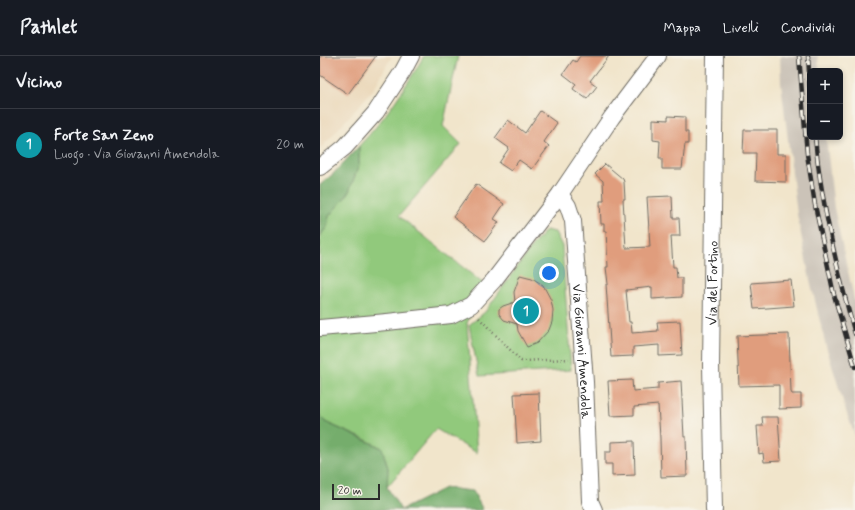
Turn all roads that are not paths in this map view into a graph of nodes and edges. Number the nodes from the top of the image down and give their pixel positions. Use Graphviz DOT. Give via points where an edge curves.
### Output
graph roads {
  1 [pos="411,56"];
  2 [pos="658,56"];
  3 [pos="714,56"];
  4 [pos="320,167"];
  5 [pos="560,194"];
  6 [pos="320,328"];
  7 [pos="594,510"];
  8 [pos="714,510"];
  1 -- 4 [label="street" via="376,112 345,147"];
  2 -- 5 [label="street"];
  3 -- 8 [label="street, Via del Fortino" via="711,364"];
  5 -- 6 [label="street" via="494,280 471,305 450,315"];
  5 -- 7 [label="street, Via Giovanni Amendola" via="568,206 573,222 585,382 590,501"];
}
